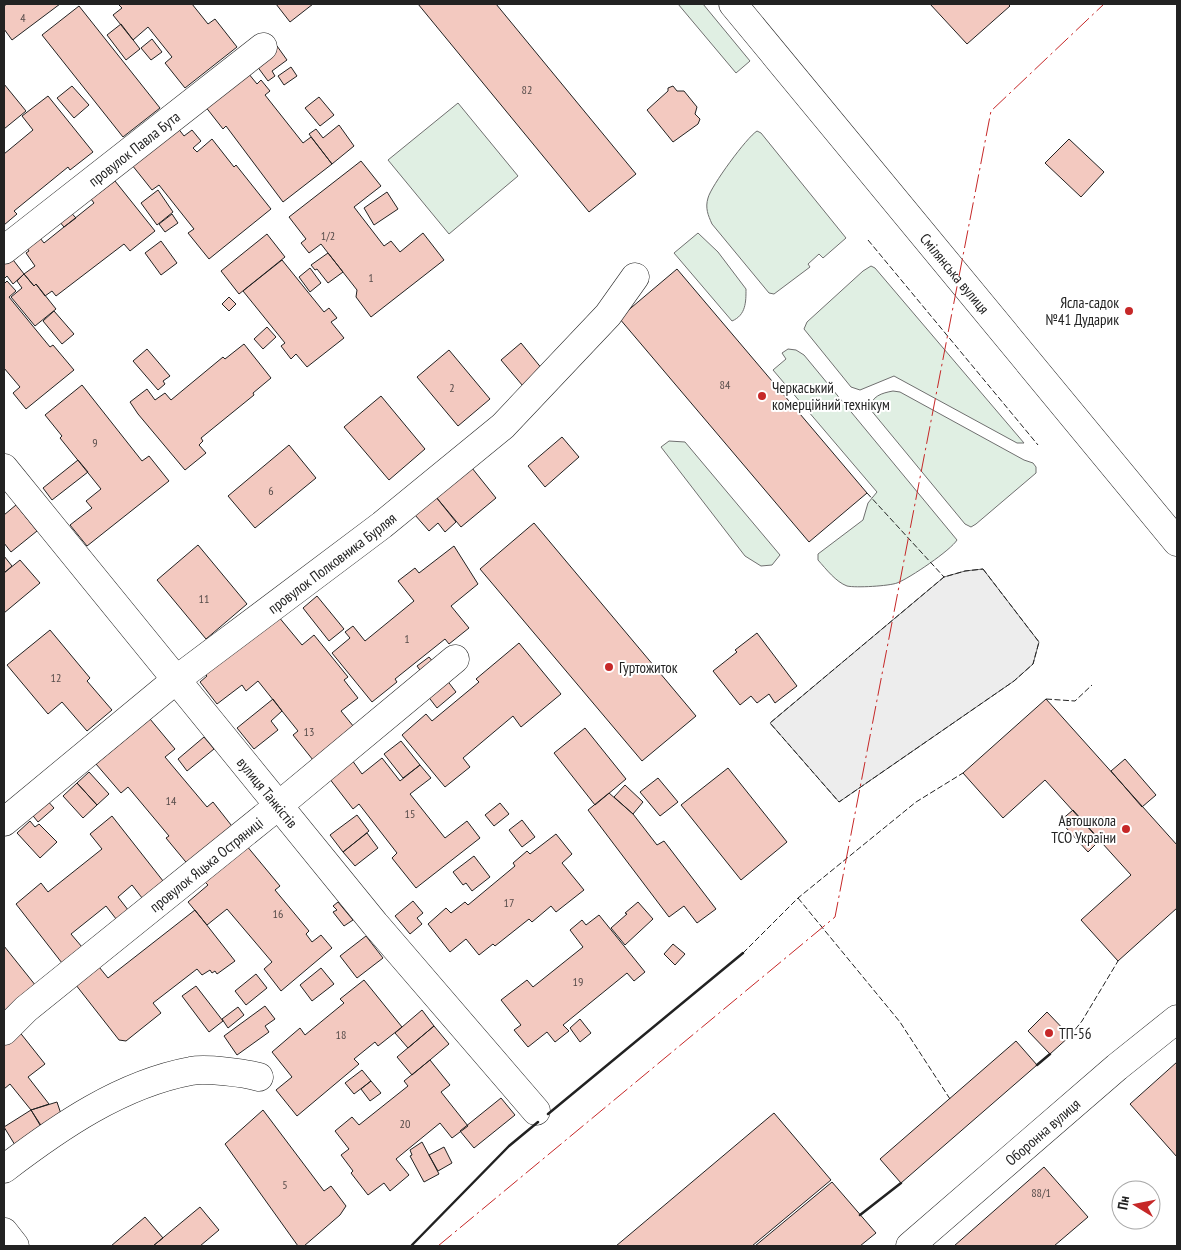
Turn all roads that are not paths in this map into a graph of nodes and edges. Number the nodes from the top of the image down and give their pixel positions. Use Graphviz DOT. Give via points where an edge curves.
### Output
graph roads {
  1 [pos="733,4"];
  2 [pos="263,46"];
  3 [pos="4,250"];
  4 [pos="635,278"];
  5 [pos="4,468"];
  6 [pos="1177,542"];
  7 [pos="456,660"];
  8 [pos="177,679"];
  9 [pos="278,806"];
  10 [pos="4,822"];
  11 [pos="1177,1019"];
  12 [pos="4,1031"];
  13 [pos="259,1076"];
  14 [pos="536,1111"];
  15 [pos="4,1169"];
  16 [pos="4,1232"];
  17 [pos="15,1246"];
  18 [pos="910,1246"];
  1 -- 6 [label="street, Смілянська вулиця"];
  2 -- 3 [label="street, провулок Павла Бута"];
  4 -- 8 [label="street, провулок Полковника Бурляя" via="608,315 503,426 382,525"];
  5 -- 8 [label="street, вулиця Танкістів"];
  7 -- 9 [label="street, провулок Яцька Остряниці"];
  8 -- 9 [label="street, вулиця Танкістів"];
  8 -- 10 [label="street, провулок Полковника Бурляя"];
  9 -- 12 [label="street, провулок Яцька Остряниці" via="26,1009"];
  9 -- 14 [label="street, вулиця Танкістів"];
  11 -- 18 [label="street, Оборонна вулиця"];
  13 -- 15 [label="street" via="193,1070 158,1080 117,1096 34,1146"];
  16 -- 17 [label="street"];
}
